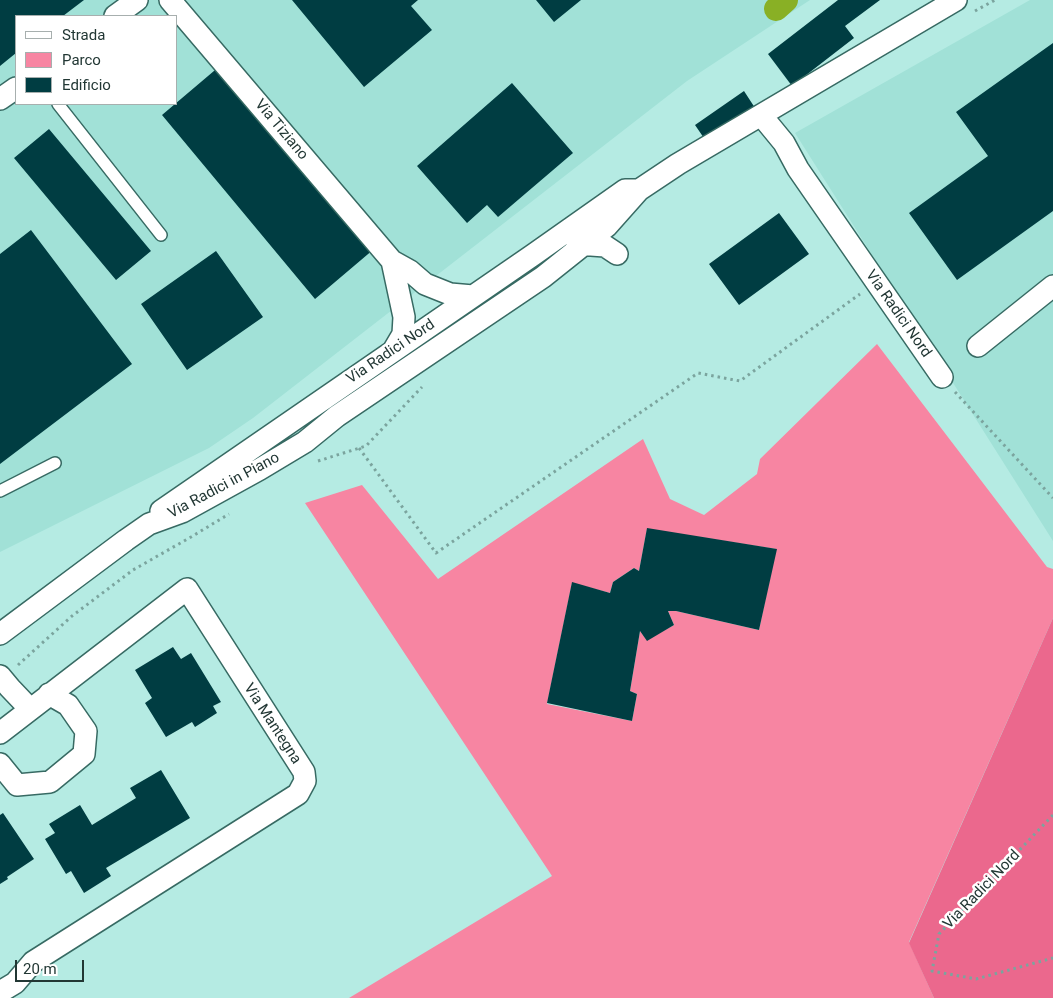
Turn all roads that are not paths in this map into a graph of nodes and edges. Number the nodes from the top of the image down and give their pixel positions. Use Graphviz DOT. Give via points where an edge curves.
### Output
graph roads {
  1 [pos="137,0"];
  2 [pos="170,0"];
  3 [pos="956,0"];
  4 [pos="116,15"];
  5 [pos="15,89"];
  6 [pos="0,99"];
  7 [pos="59,105"];
  8 [pos="761,115"];
  9 [pos="639,190"];
  10 [pos="618,214"];
  11 [pos="161,235"];
  12 [pos="584,244"];
  13 [pos="547,245"];
  14 [pos="392,261"];
  15 [pos="1053,286"];
  16 [pos="473,296"];
  17 [pos="450,340"];
  18 [pos="978,346"];
  19 [pos="393,351"];
  20 [pos="942,377"];
  21 [pos="56,463"];
  22 [pos="0,491"];
  23 [pos="149,524"];
  24 [pos="0,634"];
  25 [pos="0,676"];
  26 [pos="49,694"];
  27 [pos="30,709"];
  28 [pos="0,733"];
  29 [pos="0,764"];
  30 [pos="7,987"];
  1 -- 4 [label="street"];
  2 -- 14 [label="street, Via Tiziano"];
  3 -- 8 [label="street, Via Radici Nord"];
  5 -- 6 [label="street"];
  7 -- 11 [label="lane"];
  8 -- 9 [label="street, Via Radici Nord"];
  8 -- 20 [label="street, Via Radici Nord" via="784,142 798,170"];
  9 -- 10 [label="street, Via Radici Nord"];
  9 -- 13 [label="street, Via Radici Nord" via="625,190"];
  10 -- 12 [label="street, Via Radici Nord"];
  10 -- 12 [label="street" via="613,241 617,254 605,246"];
  12 -- 13 [label="street"];
  12 -- 17 [label="street, Via Radici Nord"];
  13 -- 16 [label="street, Via Radici Nord"];
  14 -- 16 [label="street" via="410,270 425,284 450,294"];
  14 -- 19 [label="street" via="404,317 403,334"];
  15 -- 18 [label="street"];
  16 -- 19 [label="street, Via Radici Nord"];
  17 -- 23 [label="street, Via Radici in Piano" via="304,442 182,512"];
  19 -- 23 [label="street, Via Radici Nord" via="164,507"];
  21 -- 22 [label="lane"];
  23 -- 24 [label="street, Via Radici in Piano"];
  25 -- 27 [label="street"];
  26 -- 27 [label="street"];
  26 -- 29 [label="street" via="68,705 86,731 84,754 50,782 17,785"];
  26 -- 30 [label="street, Via Mantegna" via="187,589 304,772 305,781 298,794 33,962"];
  27 -- 28 [label="street"];
}
